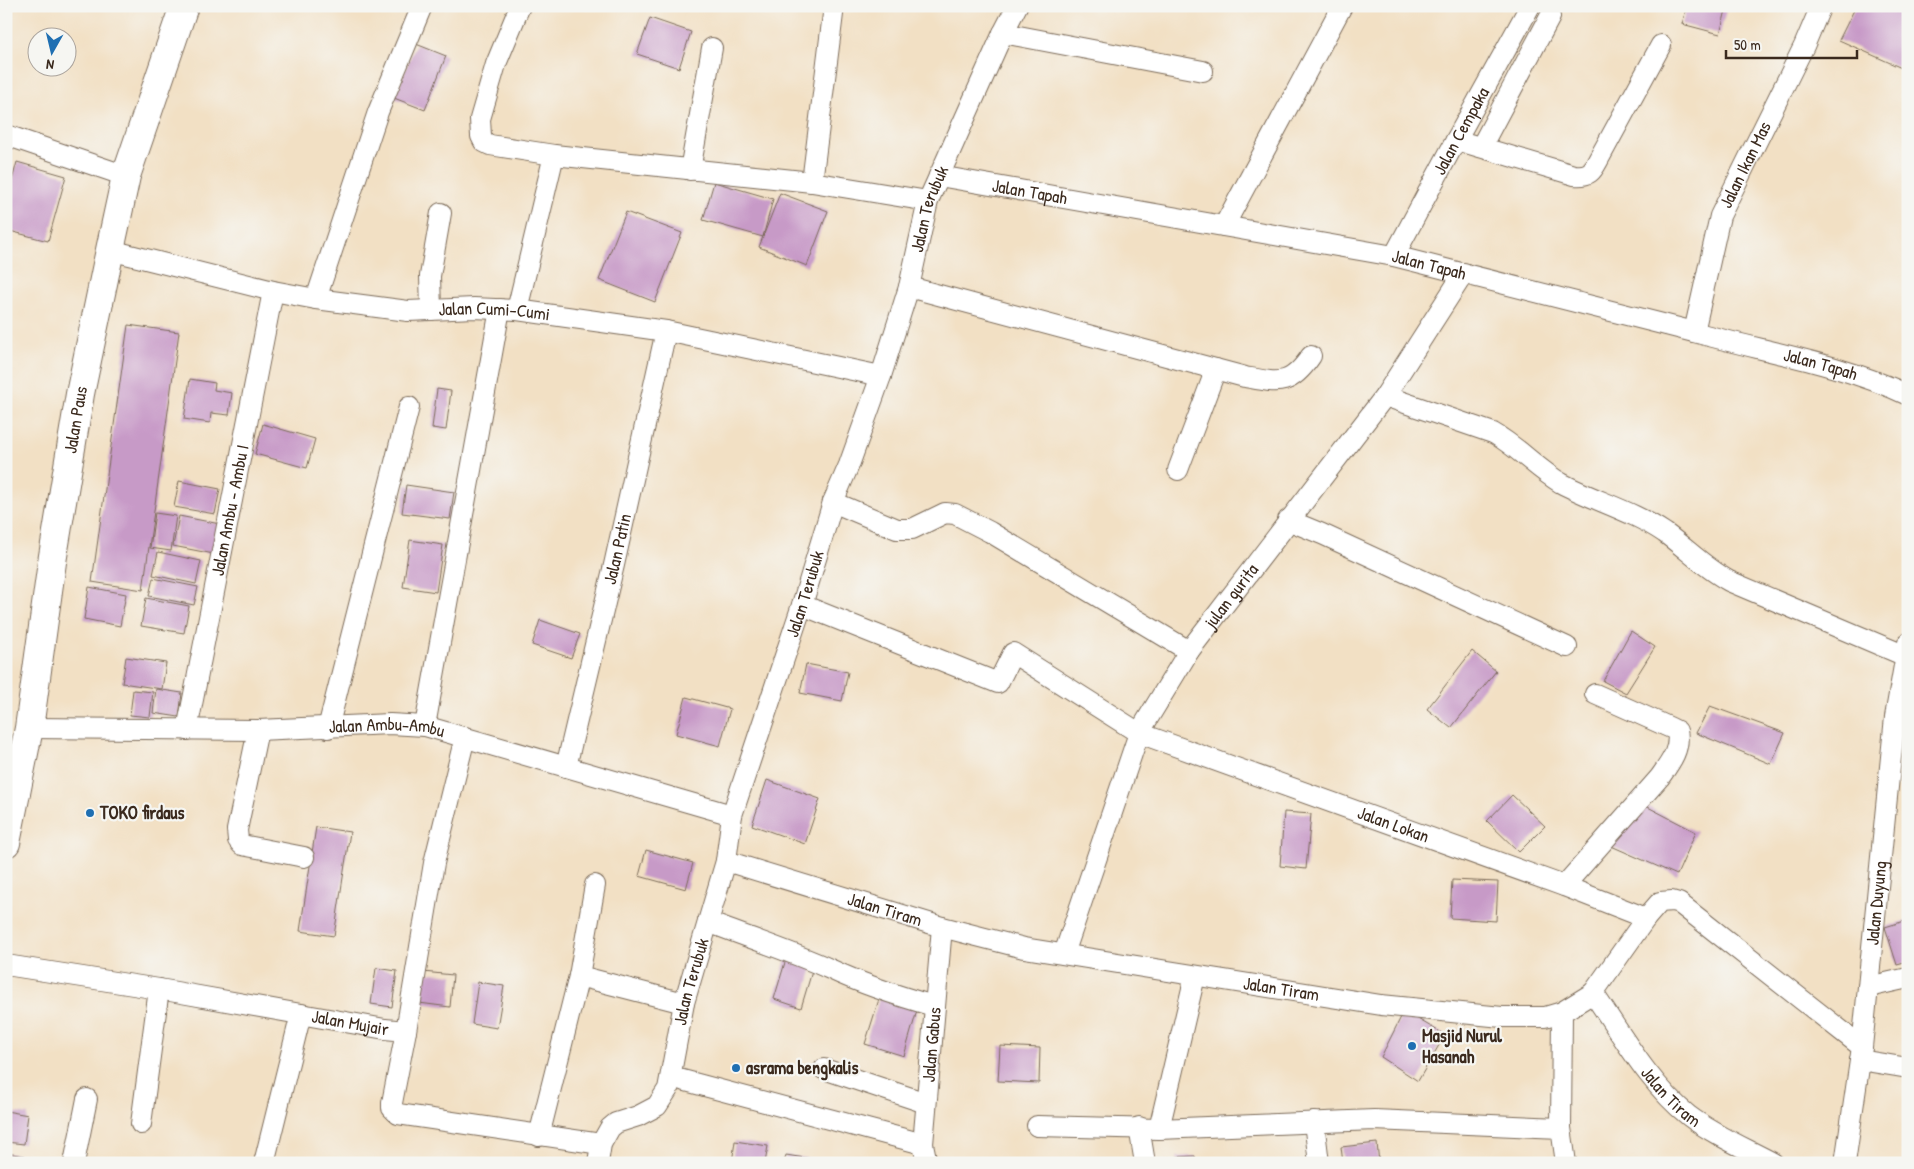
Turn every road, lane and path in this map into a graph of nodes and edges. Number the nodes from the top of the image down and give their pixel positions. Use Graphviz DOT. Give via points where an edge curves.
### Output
graph roads {
  1 [pos="184,6"];
  2 [pos="422,6"];
  3 [pos="520,6"];
  4 [pos="834,6"];
  5 [pos="1017,6"];
  6 [pos="1342,6"];
  7 [pos="1530,6"];
  8 [pos="1821,6"];
  9 [pos="1550,17"];
  10 [pos="1003,33"];
  11 [pos="1660,45"];
  12 [pos="712,48"];
  13 [pos="1499,62"];
  14 [pos="1203,71"];
  15 [pos="1519,72"];
  16 [pos="6,135"];
  17 [pos="1456,140"];
  18 [pos="1481,147"];
  19 [pos="554,155"];
  20 [pos="690,170"];
  21 [pos="126,176"];
  22 [pos="939,176"];
  23 [pos="812,182"];
  24 [pos="928,201"];
  25 [pos="441,213"];
  26 [pos="1224,226"];
  27 [pos="110,250"];
  28 [pos="1394,256"];
  29 [pos="1464,273"];
  30 [pos="909,287"];
  31 [pos="273,291"];
  32 [pos="316,299"];
  33 [pos="431,310"];
  34 [pos="509,310"];
  35 [pos="666,331"];
  36 [pos="1694,332"];
  37 [pos="1311,356"];
  38 [pos="1216,369"];
  39 [pos="880,376"];
  40 [pos="1384,396"];
  41 [pos="1908,396"];
  42 [pos="409,407"];
  43 [pos="1178,470"];
  44 [pos="833,502"];
  45 [pos="1288,520"];
  46 [pos="802,605"];
  47 [pos="1567,647"];
  48 [pos="1189,651"];
  49 [pos="1907,652"];
  50 [pos="1595,694"];
  51 [pos="425,726"];
  52 [pos="29,728"];
  53 [pos="328,728"];
  54 [pos="187,730"];
  55 [pos="258,730"];
  56 [pos="1139,733"];
  57 [pos="465,737"];
  58 [pos="566,767"];
  59 [pos="732,815"];
  60 [pos="6,843"];
  61 [pos="304,856"];
  62 [pos="726,861"];
  63 [pos="595,885"];
  64 [pos="1564,886"];
  65 [pos="1646,918"];
  66 [pos="708,922"];
  67 [pos="942,927"];
  68 [pos="1064,954"];
  69 [pos="6,965"];
  70 [pos="579,976"];
  71 [pos="1195,976"];
  72 [pos="1908,978"];
  73 [pos="1868,987"];
  74 [pos="159,989"];
  75 [pos="1593,993"];
  76 [pos="684,1003"];
  77 [pos="934,1006"];
  78 [pos="1562,1012"];
  79 [pos="301,1014"];
  80 [pos="406,1031"];
  81 [pos="1861,1053"];
  82 [pos="1908,1068"];
  83 [pos="824,1069"];
  84 [pos="671,1077"];
  85 [pos="87,1099"];
  86 [pos="926,1103"];
  87 [pos="1314,1122"];
  88 [pos="141,1124"];
  89 [pos="1038,1126"];
  90 [pos="1149,1128"];
  91 [pos="1561,1128"];
  92 [pos="539,1136"];
  93 [pos="599,1153"];
  94 [pos="925,1154"];
  95 [pos="74,1163"];
  96 [pos="264,1163"];
  97 [pos="1145,1163"];
  98 [pos="1319,1163"];
  99 [pos="1566,1163"];
  100 [pos="1773,1163"];
  101 [pos="1845,1163"];
  1 -- 21 [label="main road, Jalan Paus"];
  2 -- 32 [label="street" via="378,112"];
  3 -- 19 [label="street" via="496,64 480,119 481,136 490,145"];
  4 -- 23 [label="street"];
  5 -- 10 [label="street, Jalan Terubuk"];
  6 -- 26 [label="street"];
  7 -- 13 [label="street, Jalan Cempaka"];
  8 -- 36 [label="street, Jalan Ikan Mas" via="1720,216"];
  9 -- 15 [label="street"];
  10 -- 14 [label="street"];
  10 -- 22 [label="street, Jalan Terubuk"];
  11 -- 18 [label="street" via="1591,172 1584,176"];
  12 -- 20 [label="street"];
  13 -- 15 [label="street"];
  13 -- 17 [label="street, Jalan Cempaka"];
  15 -- 18 [label="street"];
  16 -- 21 [label="street"];
  17 -- 18 [label="street"];
  17 -- 28 [label="street, Jalan Cempaka"];
  19 -- 20 [label="street"];
  19 -- 34 [label="street"];
  20 -- 23 [label="street"];
  21 -- 27 [label="main road, Jalan Paus"];
  22 -- 24 [label="street, Jalan Terubuk"];
  22 -- 26 [label="street, Jalan Tapah"];
  23 -- 24 [label="street"];
  24 -- 30 [label="street, Jalan Terubuk"];
  25 -- 33 [label="street" via="430,276"];
  26 -- 28 [label="street, Jalan Tapah"];
  27 -- 31 [label="street, Jalan Cumi-Cumi"];
  27 -- 52 [label="main road, Jalan Paus" via="80,394"];
  28 -- 29 [label="street, Jalan Tapah"];
  29 -- 36 [label="street, Jalan Tapah"];
  29 -- 40 [label="street, julan gurita"];
  30 -- 38 [label="street"];
  30 -- 39 [label="street, Jalan Terubuk"];
  31 -- 32 [label="street, Jalan Cumi-Cumi"];
  31 -- 54 [label="street, Jalan Ambu - Ambu I"];
  32 -- 33 [label="street, Jalan Cumi-Cumi" via="408,311"];
  33 -- 34 [label="street, Jalan Cumi-Cumi"];
  34 -- 35 [label="street, Jalan Cumi-Cumi"];
  34 -- 51 [label="street"];
  35 -- 39 [label="street, Jalan Cumi-Cumi"];
  35 -- 58 [label="street, Jalan Patin"];
  36 -- 41 [label="street, Jalan Tapah" via="1847,370"];
  37 -- 38 [label="street" via="1301,371 1287,381 1270,382"];
  38 -- 43 [label="street"];
  39 -- 44 [label="street, Jalan Terubuk"];
  40 -- 45 [label="street, julan gurita"];
  40 -- 49 [label="street" via="1493,433 1510,442 1560,482 1665,533 1712,572"];
  42 -- 53 [label="street"];
  44 -- 46 [label="street, Jalan Terubuk"];
  44 -- 48 [label="street" via="897,529 912,529 945,513 956,514"];
  45 -- 47 [label="street"];
  45 -- 48 [label="street, julan gurita"];
  46 -- 56 [label="street, Jalan Lokan" via="998,683 1013,652"];
  46 -- 59 [label="street, Jalan Terubuk"];
  48 -- 56 [label="street, julan gurita"];
  49 -- 73 [label="street, Jalan Duyung" via="1895,717"];
  50 -- 64 [label="street" via="1676,731 1678,746 1660,777"];
  51 -- 53 [label="street, Jalan Ambu-Ambu" via="390,724"];
  51 -- 57 [label="street, Jalan Ambu-Ambu"];
  52 -- 54 [label="street, Jalan Ambu-Ambu"];
  52 -- 60 [label="main road, Jalan Paus"];
  53 -- 55 [label="street, Jalan Ambu-Ambu"];
  54 -- 55 [label="street, Jalan Ambu-Ambu"];
  55 -- 61 [label="street" via="236,830 238,840 242,844"];
  56 -- 64 [label="street, Jalan Lokan"];
  56 -- 68 [label="street, julan gurita"];
  57 -- 58 [label="street, Jalan Ambu-Ambu"];
  57 -- 80 [label="street" via="434,862"];
  58 -- 59 [label="street, Jalan Ambu-Ambu"];
  59 -- 62 [label="street, Jalan Terubuk"];
  62 -- 66 [label="street, Jalan Terubuk"];
  62 -- 67 [label="street, Jalan Tiram"];
  63 -- 70 [label="street"];
  64 -- 65 [label="street, Jalan Lokan"];
  65 -- 75 [label="street"];
  65 -- 81 [label="street" via="1660,902 1679,903"];
  66 -- 76 [label="street, Jalan Terubuk"];
  66 -- 77 [label="street" via="888,994"];
  67 -- 68 [label="street, Jalan Tiram" via="1024,948"];
  67 -- 77 [label="street, Jalan Gabus"];
  68 -- 71 [label="street, Jalan Tiram"];
  69 -- 74 [label="street, Jalan Mujair"];
  70 -- 76 [label="street"];
  70 -- 92 [label="street"];
  71 -- 78 [label="street, Jalan Tiram" via="1380,1005 1502,1017 1545,1017"];
  71 -- 90 [label="street"];
  72 -- 73 [label="street"];
  73 -- 81 [label="street, Jalan Duyung"];
  74 -- 79 [label="street, Jalan Mujair"];
  74 -- 88 [label="street"];
  75 -- 78 [label="street, Jalan Tiram"];
  75 -- 100 [label="street, Jalan Tiram" via="1656,1084 1683,1110 1722,1137"];
  76 -- 84 [label="street, Jalan Terubuk"];
  77 -- 86 [label="street, Jalan Gabus"];
  78 -- 91 [label="street"];
  79 -- 80 [label="street, Jalan Mujair"];
  79 -- 96 [label="street"];
  80 -- 92 [label="street, Jalan Mujair" via="392,1102 392,1108 398,1114"];
  81 -- 82 [label="street"];
  81 -- 101 [label="street, Jalan Duyung"];
  83 -- 86 [label="street"];
  84 -- 93 [label="street, Jalan Terubuk" via="668,1089 657,1106 616,1123 610,1128"];
  84 -- 94 [label="street"];
  85 -- 95 [label="street"];
  86 -- 94 [label="street, Jalan Gabus"];
  87 -- 90 [label="street"];
  87 -- 91 [label="street" via="1374,1120"];
  87 -- 98 [label="street"];
  89 -- 90 [label="street"];
  90 -- 97 [label="street"];
  91 -- 99 [label="street"];
  92 -- 93 [label="street, Jalan Mujair"];
}
